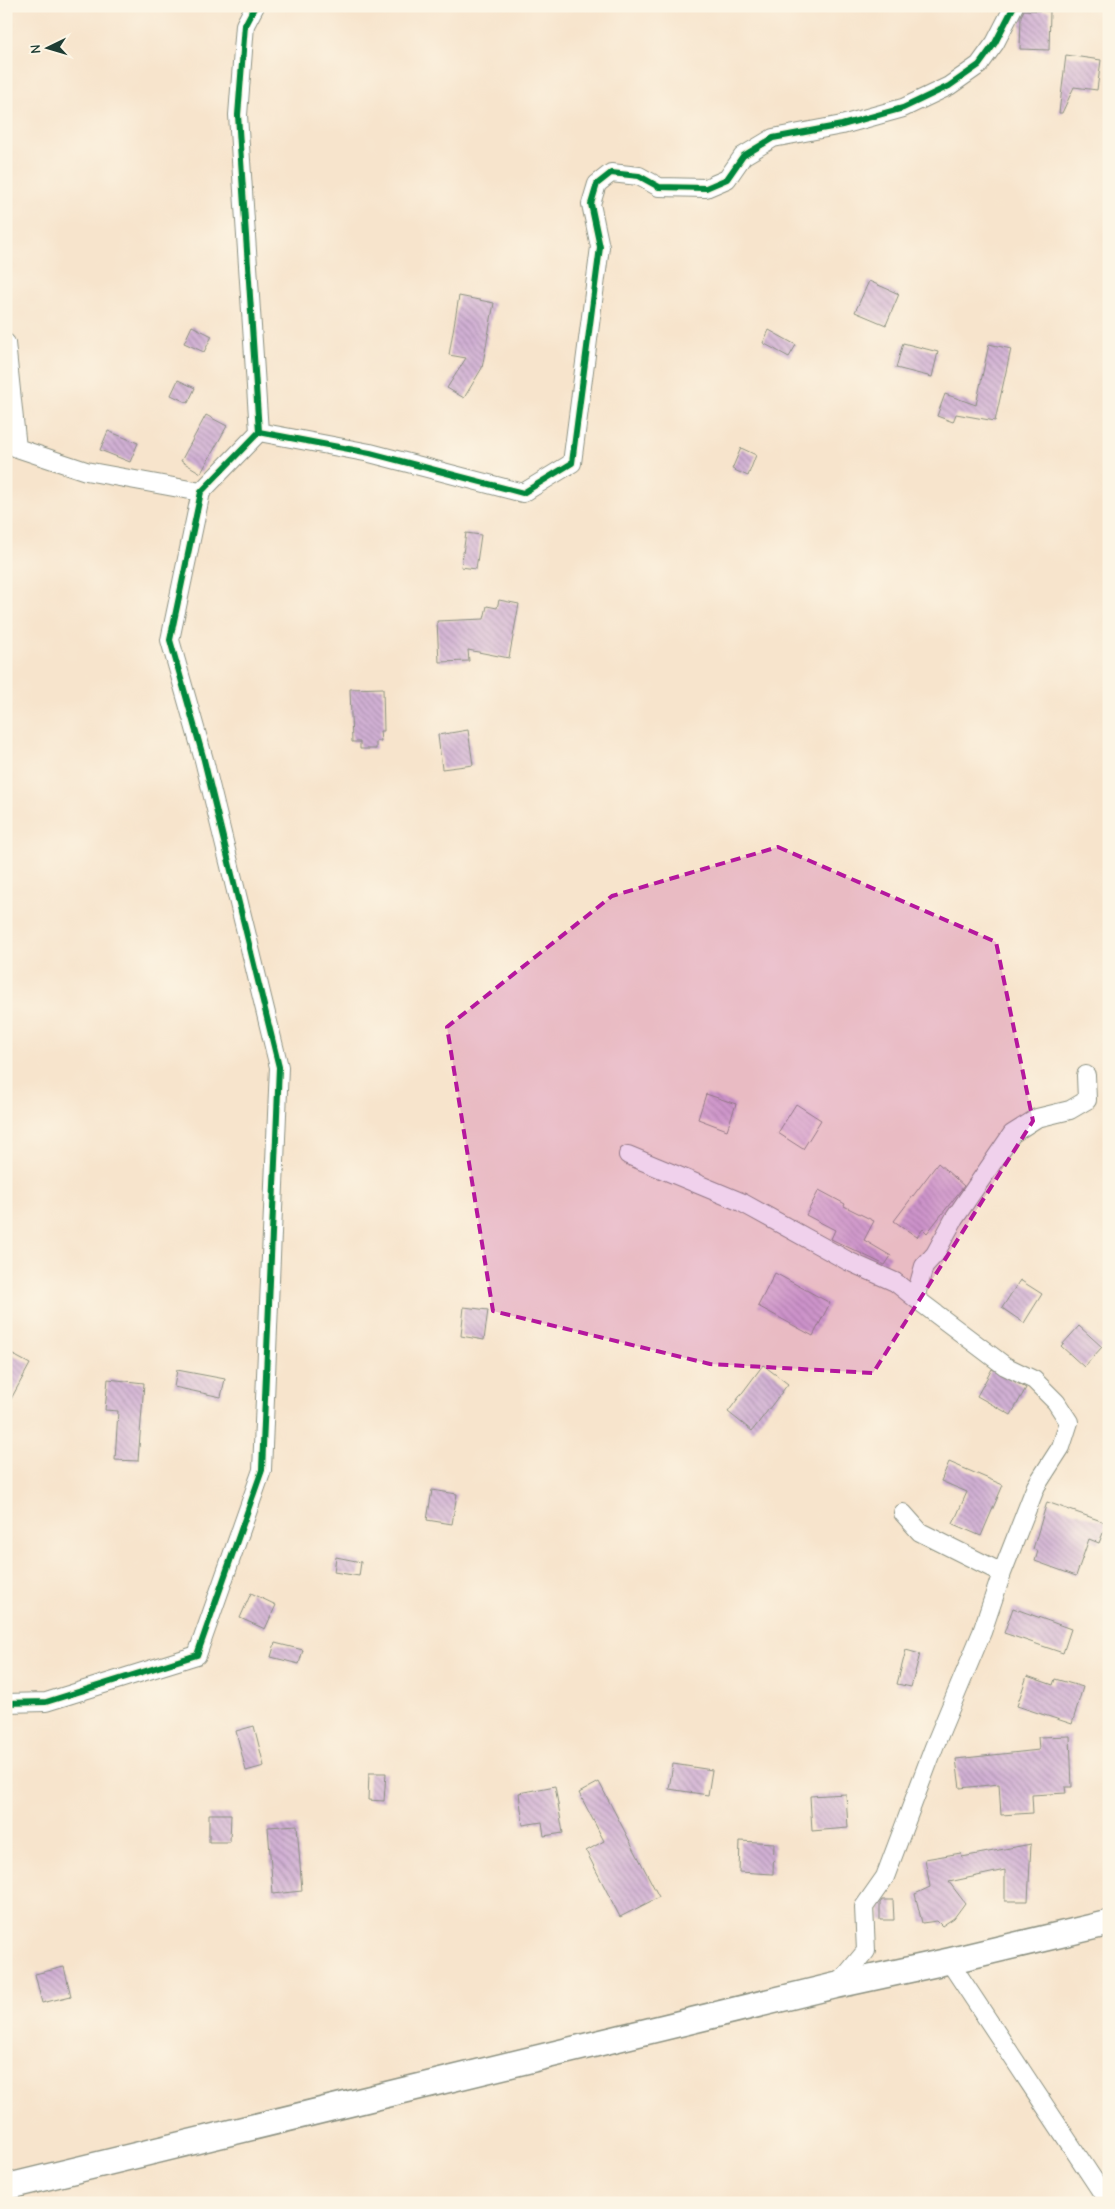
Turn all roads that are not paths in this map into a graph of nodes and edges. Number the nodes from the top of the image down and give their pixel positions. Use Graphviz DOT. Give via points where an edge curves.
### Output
graph roads {
  1 [pos="255,6"];
  2 [pos="1014,6"];
  3 [pos="6,343"];
  4 [pos="259,432"];
  5 [pos="201,492"];
  6 [pos="1086,1075"];
  7 [pos="628,1155"];
  8 [pos="916,1298"];
  9 [pos="903,1513"];
  10 [pos="1002,1573"];
  11 [pos="6,1703"];
  12 [pos="1109,1923"];
  13 [pos="949,1961"];
  14 [pos="838,1985"];
  15 [pos="6,2187"];
  16 [pos="1109,2203"];
  1 -- 4 [label="street" via="245,24 238,115"];
  2 -- 4 [label="street" via="995,43 979,65 949,86 903,108 773,138 743,156 727,179 706,188 659,187 639,176 611,173 597,184 591,204 600,247 572,463 523,493 370,453"];
  3 -- 5 [label="street" via="17,448 86,471"];
  4 -- 5 [label="street"];
  5 -- 11 [label="street" via="170,640 204,760 279,1067 262,1470 197,1655 46,1702"];
  6 -- 8 [label="street" via="1086,1100 1070,1110 1037,1118 1012,1134 924,1266"];
  7 -- 8 [label="street" via="741,1202 848,1261 895,1282"];
  8 -- 10 [label="street" via="1005,1366 1034,1380 1056,1402 1069,1422 1061,1447 1036,1486"];
  9 -- 10 [label="street" via="920,1532"];
  10 -- 14 [label="street" via="982,1632 885,1876 864,1907 866,1951"];
  12 -- 13 [label="main road"];
  13 -- 14 [label="main road"];
  13 -- 16 [label="street"];
  14 -- 15 [label="main road"];
}
